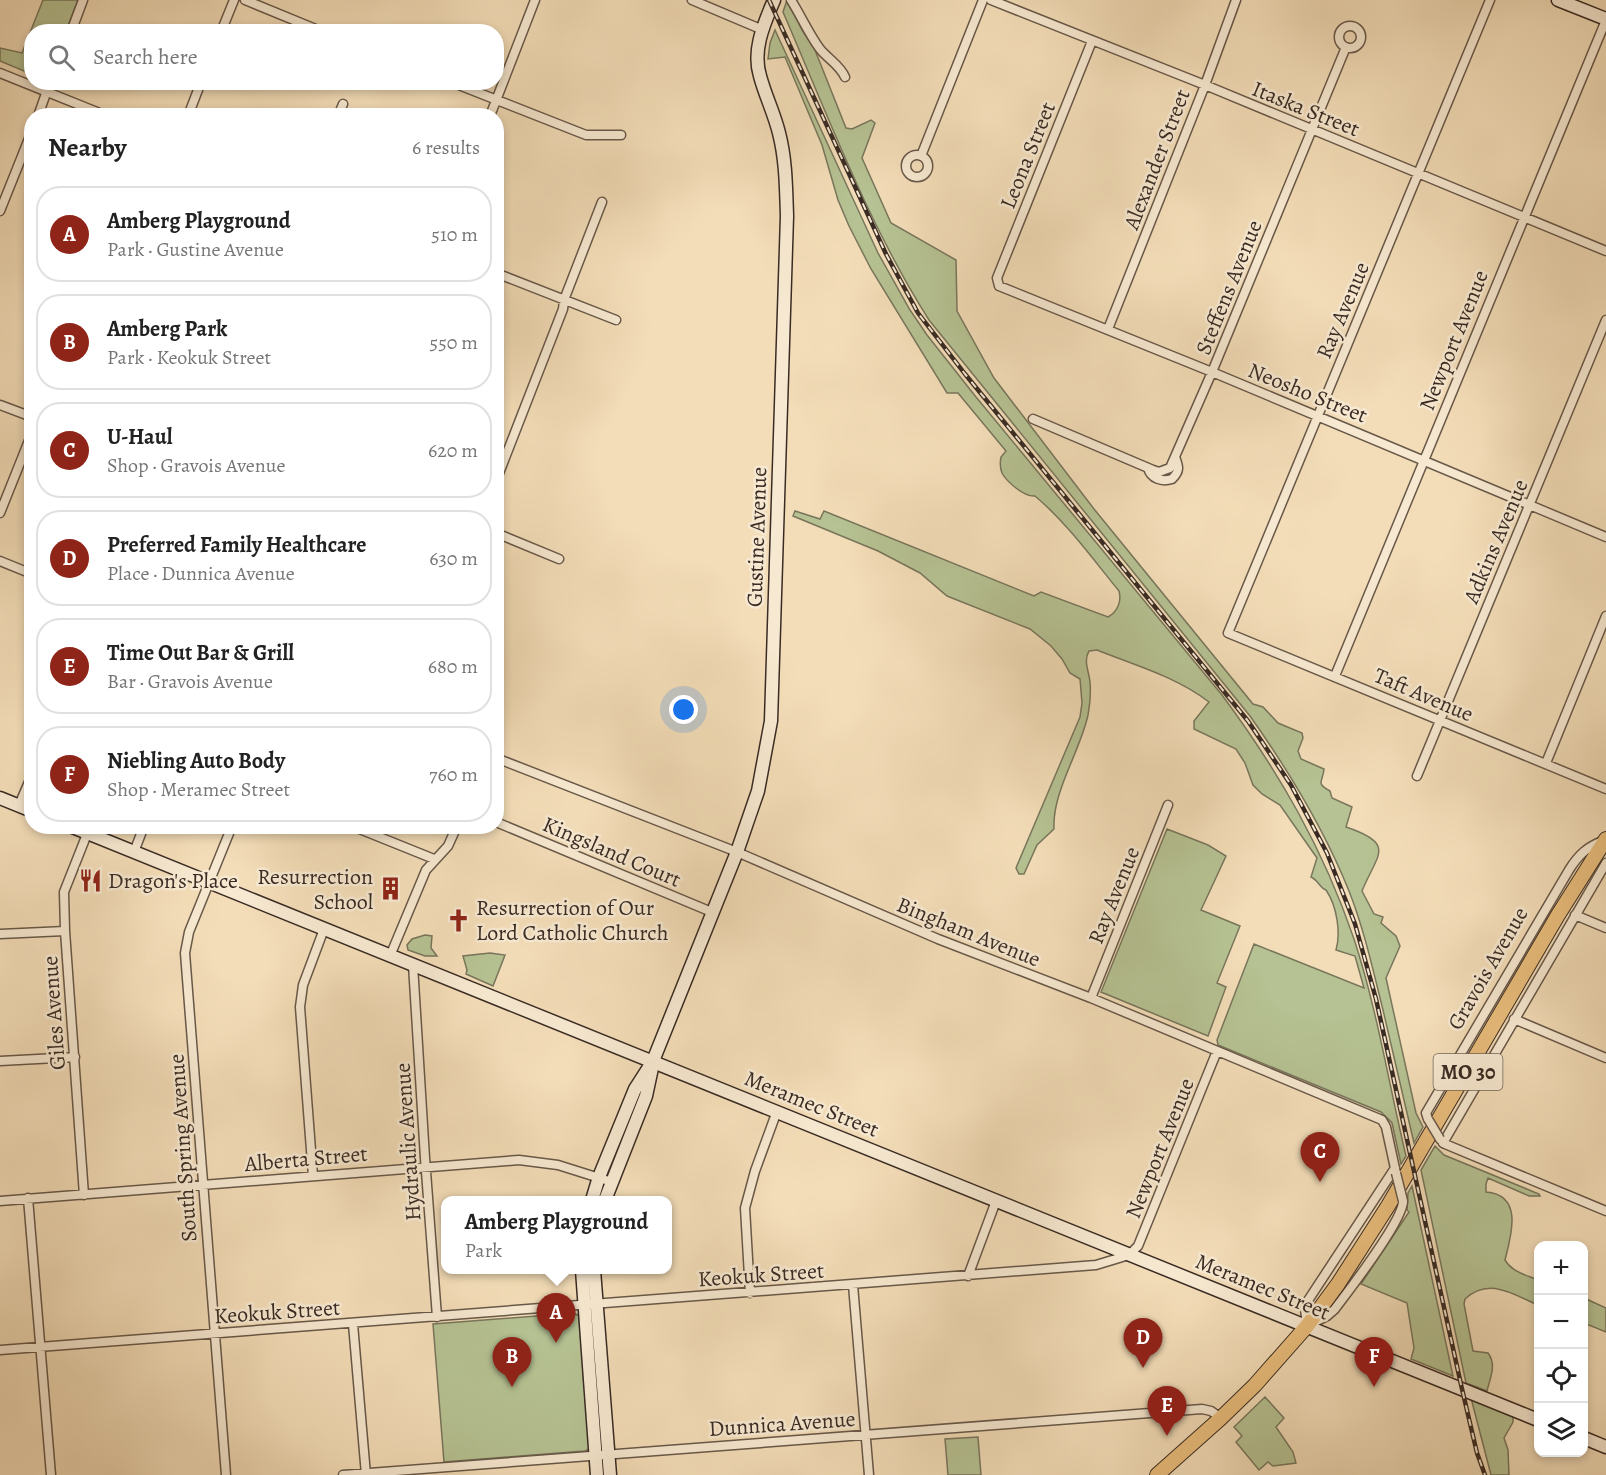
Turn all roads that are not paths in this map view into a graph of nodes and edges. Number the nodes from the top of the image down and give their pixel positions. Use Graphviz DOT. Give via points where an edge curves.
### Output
graph roads {
  1 [pos="83,0"];
  2 [pos="234,0"];
  3 [pos="245,0"];
  4 [pos="535,0"];
  5 [pos="692,0"];
  6 [pos="774,0"];
  7 [pos="791,0"];
  8 [pos="983,0"];
  9 [pos="991,0"];
  10 [pos="1236,0"];
  11 [pos="1490,0"];
  12 [pos="1558,0"];
  13 [pos="1606,20"];
  14 [pos="74,24"];
  15 [pos="224,24"];
  16 [pos="304,24"];
  17 [pos="763,30"];
  18 [pos="1092,41"];
  19 [pos="1346,47"];
  20 [pos="0,73"];
  21 [pos="845,77"];
  22 [pos="504,79"];
  23 [pos="24,83"];
  24 [pos="1204,85"];
  25 [pos="42,90"];
  26 [pos="198,90"];
  27 [pos="471,90"];
  28 [pos="500,90"];
  29 [pos="47,92"];
  30 [pos="496,100"];
  31 [pos="343,104"];
  32 [pos="41,108"];
  33 [pos="87,108"];
  34 [pos="191,108"];
  35 [pos="341,108"];
  36 [pos="492,108"];
  37 [pos="1312,129"];
  38 [pos="621,135"];
  39 [pos="24,151"];
  40 [pos="921,156"];
  41 [pos="1418,174"];
  42 [pos="602,202"];
  43 [pos="0,211"];
  44 [pos="1523,217"];
  45 [pos="1606,251"];
  46 [pos="504,276"];
  47 [pos="996,281"];
  48 [pos="564,300"];
  49 [pos="616,320"];
  50 [pos="1606,320"];
  51 [pos="1108,330"];
  52 [pos="1212,372"];
  53 [pos="0,405"];
  54 [pos="24,414"];
  55 [pos="1317,417"];
  56 [pos="1033,419"];
  57 [pos="24,453"];
  58 [pos="504,460"];
  59 [pos="1423,461"];
  60 [pos="1530,506"];
  61 [pos="0,513"];
  62 [pos="504,536"];
  63 [pos="1606,537"];
  64 [pos="559,559"];
  65 [pos="0,561"];
  66 [pos="24,571"];
  67 [pos="1606,616"];
  68 [pos="1228,633"];
  69 [pos="1335,676"];
  70 [pos="1440,721"];
  71 [pos="504,761"];
  72 [pos="1546,764"];
  73 [pos="1417,776"];
  74 [pos="1606,789"];
  75 [pos="24,793"];
  76 [pos="0,798"];
  77 [pos="19,805"];
  78 [pos="1168,806"];
  79 [pos="24,807"];
  80 [pos="504,825"];
  81 [pos="87,834"];
  82 [pos="141,834"];
  83 [pos="229,834"];
  84 [pos="372,834"];
  85 [pos="454,834"];
  86 [pos="1606,839"];
  87 [pos="134,852"];
  88 [pos="738,852"];
  89 [pos="434,859"];
  90 [pos="1606,863"];
  91 [pos="210,883"];
  92 [pos="714,913"];
  93 [pos="1575,915"];
  94 [pos="1606,928"];
  95 [pos="324,929"];
  96 [pos="65,931"];
  97 [pos="0,934"];
  98 [pos="390,956"];
  99 [pos="413,965"];
  100 [pos="1092,998"];
  101 [pos="1514,1019"];
  102 [pos="1217,1051"];
  103 [pos="75,1057"];
  104 [pos="1606,1058"];
  105 [pos="0,1061"];
  106 [pos="653,1061"];
  107 [pos="777,1111"];
  108 [pos="1441,1141"];
  109 [pos="425,1167"];
  110 [pos="1396,1170"];
  111 [pos="313,1176"];
  112 [pos="599,1177"];
  113 [pos="612,1182"];
  114 [pos="203,1184"];
  115 [pos="84,1195"];
  116 [pos="593,1196"];
  117 [pos="607,1196"];
  118 [pos="28,1198"];
  119 [pos="0,1201"];
  120 [pos="996,1201"];
  121 [pos="1606,1211"];
  122 [pos="1129,1255"];
  123 [pos="583,1274"];
  124 [pos="593,1274"];
  125 [pos="968,1276"];
  126 [pos="853,1285"];
  127 [pos="750,1293"];
  128 [pos="589,1306"];
  129 [pos="437,1317"];
  130 [pos="353,1324"];
  131 [pos="1307,1326"];
  132 [pos="214,1332"];
  133 [pos="40,1347"];
  134 [pos="0,1350"];
  135 [pos="1221,1418"];
  136 [pos="1534,1418"];
  137 [pos="866,1435"];
  138 [pos="1588,1440"];
  139 [pos="1606,1448"];
  140 [pos="602,1456"];
  141 [pos="366,1474"];
  142 [pos="51,1475"];
  143 [pos="226,1475"];
  144 [pos="343,1475"];
  145 [pos="597,1475"];
  146 [pos="610,1475"];
  147 [pos="869,1475"];
  148 [pos="1157,1475"];
  1 -- 14 [label="street"];
  2 -- 15 [label="street"];
  3 -- 16 [label="street"];
  4 -- 22 [label="street"];
  5 -- 17 [label="street"];
  6 -- 17 [label="street, Gustine Avenue"];
  7 -- 21 [label="street" via="817,45 842,69"];
  8 -- 40 [label="street"];
  9 -- 18 [label="street, Itaska Street"];
  10 -- 24 [label="street, Alexander Street"];
  11 -- 41 [label="street, Ray Avenue"];
  12 -- 13 [label="street"];
  13 -- 44 [label="street, Newport Avenue"];
  17 -- 88 [label="street, Gustine Avenue" via="758,65 779,131 786,167 788,216 771,721 758,791"];
  18 -- 24 [label="street, Itaska Street"];
  18 -- 47 [label="street, Leona Street"];
  19 -- 37 [label="street, Steffens Avenue"];
  20 -- 23 [label="street"];
  24 -- 37 [label="street, Itaska Street"];
  24 -- 51 [label="street, Alexander Street"];
  25 -- 29 [label="street"];
  26 -- 34 [label="street"];
  27 -- 30 [label="street"];
  28 -- 30 [label="street"];
  29 -- 32 [label="street"];
  29 -- 33 [label="street"];
  30 -- 36 [label="street"];
  30 -- 38 [label="street" via="586,135"];
  31 -- 35 [label="street"];
  37 -- 41 [label="street, Itaska Street"];
  37 -- 52 [label="street, Steffens Avenue"];
  39 -- 43 [label="street"];
  41 -- 44 [label="street, Itaska Street"];
  41 -- 55 [label="street, Ray Avenue"];
  42 -- 48 [label="street"];
  44 -- 45 [label="street, Itaska Street"];
  44 -- 59 [label="street, Newport Avenue"];
  46 -- 48 [label="street"];
  47 -- 51 [label="street, Neosho Street" via="999,286"];
  48 -- 49 [label="street"];
  48 -- 58 [label="street"];
  50 -- 60 [label="street, Adkins Avenue"];
  51 -- 52 [label="street, Neosho Street"];
  52 -- 55 [label="street, Neosho Street"];
  52 -- 56 [label="street, Steffens Avenue" via="1173,464 1160,472"];
  53 -- 54 [label="street"];
  55 -- 59 [label="street, Neosho Street"];
  55 -- 68 [label="street, Ray Avenue"];
  57 -- 61 [label="street"];
  59 -- 60 [label="street, Neosho Street"];
  59 -- 69 [label="street, Newport Avenue"];
  60 -- 63 [label="street, Neosho Street"];
  60 -- 70 [label="street, Adkins Avenue"];
  62 -- 64 [label="street"];
  65 -- 66 [label="street"];
  67 -- 72 [label="street"];
  68 -- 69 [label="street, Taft Avenue"];
  69 -- 70 [label="street, Taft Avenue"];
  70 -- 72 [label="street, Taft Avenue"];
  70 -- 73 [label="street, Adkins Avenue"];
  71 -- 88 [label="street, Bingham Avenue"];
  72 -- 74 [label="street, Taft Avenue"];
  75 -- 77 [label="street"];
  76 -- 77 [label="street"];
  77 -- 79 [label="street"];
  78 -- 100 [label="street, Ray Avenue"];
  80 -- 92 [label="street, Kingsland Court"];
  81 -- 87 [label="street, Meramec Street"];
  81 -- 96 [label="street, Giles Avenue" via="64,892"];
  82 -- 87 [label="street"];
  83 -- 91 [label="street, South Spring Avenue"];
  84 -- 89 [label="street"];
  85 -- 89 [label="street"];
  86 -- 108 [label="street, Gravois Avenue, bridge" via="1586,848 1569,870 1426,1113"];
  86 -- 131 [label="main road, Gravois Avenue / MO 30" via="1388,1206"];
  87 -- 91 [label="street, Meramec Street"];
  88 -- 92 [label="street, Gustine Avenue"];
  88 -- 100 [label="street, Bingham Avenue" via="938,939"];
  89 -- 98 [label="street"];
  90 -- 93 [label="street"];
  91 -- 95 [label="street, Meramec Street"];
  91 -- 114 [label="street, South Spring Avenue" via="189,932 185,953"];
  92 -- 106 [label="street, Gustine Avenue"];
  93 -- 94 [label="street"];
  93 -- 101 [label="street"];
  95 -- 98 [label="street, Meramec Street"];
  95 -- 111 [label="street" via="303,985 300,1007"];
  96 -- 97 [label="street"];
  96 -- 103 [label="street, Giles Avenue"];
  98 -- 99 [label="street, Meramec Street"];
  99 -- 106 [label="street, Meramec Street"];
  99 -- 109 [label="street, Hydraulic Avenue"];
  100 -- 102 [label="street, Bingham Avenue"];
  101 -- 104 [label="street"];
  101 -- 108 [label="street"];
  102 -- 110 [label="street, Bingham Avenue" via="1382,1120"];
  102 -- 122 [label="street, Newport Avenue" via="1138,1246"];
  103 -- 105 [label="street"];
  103 -- 115 [label="street, Giles Avenue"];
  106 -- 107 [label="street, Meramec Street"];
  106 -- 112 [label="street, Gustine Avenue" via="635,1089"];
  106 -- 113 [label="street, Gustine Avenue" via="646,1096"];
  107 -- 120 [label="street, Meramec Street"];
  107 -- 127 [label="street" via="754,1171 745,1208"];
  108 -- 121 [label="street"];
  109 -- 111 [label="street, Alberta Street"];
  109 -- 112 [label="street, Alberta Street" via="519,1160 548,1163"];
  109 -- 129 [label="street, Hydraulic Avenue"];
  110 -- 131 [label="street" via="1307,1302"];
  110 -- 131 [label="street, Gravois Avenue, bridge" via="1403,1201 1401,1211 1335,1309"];
  111 -- 114 [label="street, Alberta Street"];
  112 -- 113 [label="street, Alberta Street"];
  112 -- 116 [label="street, Gustine Avenue"];
  113 -- 117 [label="street, Gustine Avenue"];
  114 -- 115 [label="street, Alberta Street"];
  114 -- 132 [label="street, South Spring Avenue"];
  115 -- 118 [label="street, Alberta Street"];
  118 -- 119 [label="street, Alberta Street"];
  118 -- 133 [label="street"];
  120 -- 122 [label="street, Meramec Street"];
  120 -- 125 [label="street"];
  122 -- 125 [label="street, Keokuk Street" via="1096,1265"];
  122 -- 131 [label="street, Meramec Street"];
  123 -- 128 [label="street"];
  124 -- 128 [label="street"];
  125 -- 126 [label="street, Keokuk Street"];
  126 -- 127 [label="street, Keokuk Street"];
  126 -- 137 [label="street"];
  127 -- 128 [label="street, Keokuk Street"];
  128 -- 129 [label="street, Keokuk Street"];
  128 -- 140 [label="street"];
  129 -- 130 [label="street, Keokuk Street"];
  130 -- 132 [label="street, Keokuk Street"];
  130 -- 141 [label="street"];
  131 -- 135 [label="main road, Gravois Avenue / MO 30"];
  131 -- 136 [label="street, Meramec Street"];
  132 -- 133 [label="street, Keokuk Street"];
  132 -- 143 [label="street, South Spring Avenue"];
  133 -- 134 [label="street, Keokuk Street"];
  133 -- 142 [label="street"];
  135 -- 137 [label="street, Dunnica Avenue" via="1202,1409"];
  135 -- 148 [label="main road, Gravois Avenue / MO 30"];
  137 -- 140 [label="street, Dunnica Avenue"];
  137 -- 147 [label="street"];
  138 -- 139 [label="street"];
  140 -- 141 [label="street, Dunnica Avenue"];
  140 -- 145 [label="street"];
  140 -- 146 [label="street"];
  141 -- 144 [label="street, Dunnica Avenue"];
}
